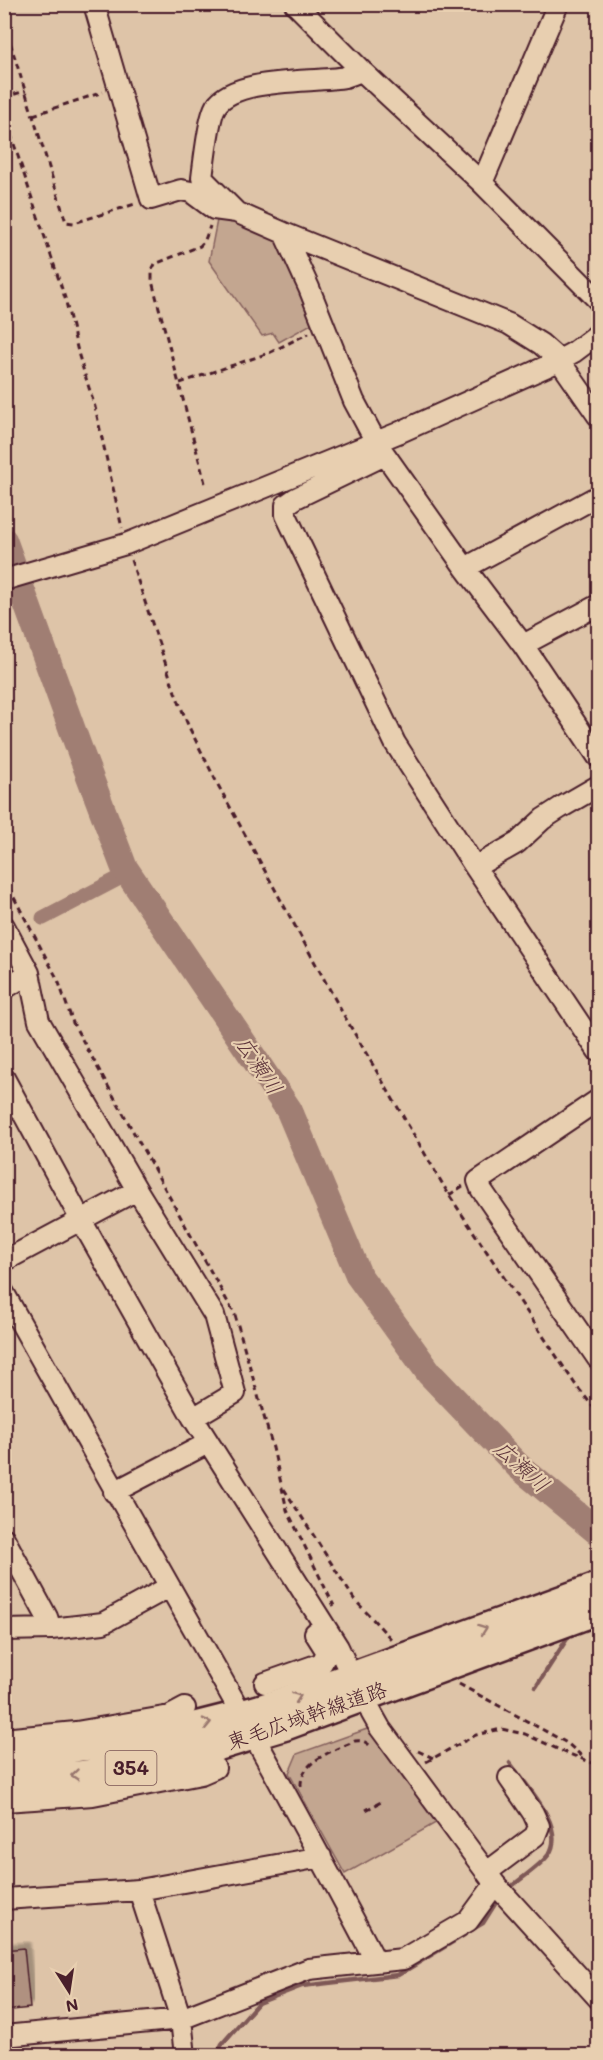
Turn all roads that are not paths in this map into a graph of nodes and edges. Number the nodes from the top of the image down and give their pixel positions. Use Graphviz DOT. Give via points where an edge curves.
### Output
graph roads {
  1 [pos="94,4"];
  2 [pos="295,4"];
  3 [pos="558,4"];
  4 [pos="362,71"];
  5 [pos="482,183"];
  6 [pos="236,212"];
  7 [pos="284,233"];
  8 [pos="598,300"];
  9 [pos="598,334"];
  10 [pos="559,360"];
  11 [pos="598,416"];
  12 [pos="380,448"];
  13 [pos="598,496"];
  14 [pos="465,568"];
  15 [pos="4,580"];
  16 [pos="598,606"];
  17 [pos="523,645"];
  18 [pos="598,757"];
  19 [pos="598,786"];
  20 [pos="475,867"];
  21 [pos="4,926"];
  22 [pos="29,974"];
  23 [pos="4,989"];
  24 [pos="598,1051"];
  25 [pos="4,1078"];
  26 [pos="598,1100"];
  27 [pos="136,1190"];
  28 [pos="81,1220"];
  29 [pos="4,1261"];
  30 [pos="4,1293"];
  31 [pos="598,1359"];
  32 [pos="193,1418"];
  33 [pos="208,1443"];
  34 [pos="114,1492"];
  35 [pos="4,1538"];
  36 [pos="269,1538"];
  37 [pos="169,1587"];
  38 [pos="598,1587"];
  39 [pos="598,1610"];
  40 [pos="51,1629"];
  41 [pos="4,1630"];
  42 [pos="345,1662"];
  43 [pos="444,1666"];
  44 [pos="265,1683"];
  45 [pos="185,1708"];
  46 [pos="371,1712"];
  47 [pos="248,1726"];
  48 [pos="17,1745"];
  49 [pos="172,1760"];
  50 [pos="215,1768"];
  51 [pos="509,1778"];
  52 [pos="4,1780"];
  53 [pos="143,1786"];
  54 [pos="4,1801"];
  55 [pos="321,1857"];
  56 [pos="497,1886"];
  57 [pos="139,1890"];
  58 [pos="4,1899"];
  59 [pos="376,1962"];
  60 [pos="598,1998"];
  61 [pos="181,2019"];
  62 [pos="4,2036"];
  63 [pos="185,2055"];
  1 -- 6 [label="street" via="151,199 181,190 191,192 214,209"];
  2 -- 4 [label="street"];
  3 -- 5 [label="street"];
  4 -- 5 [label="street"];
  4 -- 6 [label="street" via="246,87 215,106 202,178"];
  5 -- 8 [label="street"];
  6 -- 7 [label="street"];
  7 -- 10 [label="street" via="509,324"];
  7 -- 12 [label="street" via="354,401"];
  9 -- 10 [label="street"];
  10 -- 11 [label="street"];
  10 -- 12 [label="street"];
  12 -- 14 [label="street"];
  12 -- 15 [label="street" via="124,543"];
  12 -- 20 [label="street" via="286,505 286,515 395,742"];
  13 -- 14 [label="street"];
  14 -- 17 [label="street"];
  16 -- 17 [label="street"];
  17 -- 18 [label="street"];
  19 -- 20 [label="street" via="543,819 517,843"];
  20 -- 24 [label="street"];
  21 -- 22 [label="street"];
  22 -- 23 [label="street"];
  22 -- 27 [label="street" via="39,1022"];
  25 -- 28 [label="street"];
  26 -- 31 [label="street" via="478,1181"];
  27 -- 28 [label="street"];
  27 -- 32 [label="street" via="214,1315 235,1393"];
  28 -- 29 [label="street"];
  28 -- 32 [label="street"];
  30 -- 34 [label="street"];
  32 -- 33 [label="street"];
  33 -- 34 [label="street"];
  33 -- 36 [label="street"];
  34 -- 37 [label="street"];
  35 -- 40 [label="street"];
  36 -- 42 [label="street"];
  36 -- 44 [label="street" via="263,1551 327,1652 322,1663"];
  37 -- 40 [label="street" via="103,1623"];
  37 -- 47 [label="street"];
  43 -- 38 [label="highway, 東毛広域幹線道路 / 354, one-way"];
  39 -- 43 [label="highway, 東毛広域幹線道路 / 354"];
  40 -- 41 [label="street"];
  43 -- 47 [label="highway, 東毛広域幹線道路 / 354"];
  45 -- 48 [label="street" via="170,1716"];
  46 -- 56 [label="street"];
  48 -- 47 [label="highway, 東毛広域幹線道路 / 354, one-way" via="99,1745 160,1734"];
  47 -- 49 [label="highway, 東毛広域幹線道路 / 354"];
  47 -- 55 [label="street"];
  49 -- 52 [label="highway, 東毛広域幹線道路 / 354, one-way" via="83,1775"];
  49 -- 53 [label="street"];
  50 -- 53 [label="street"];
  51 -- 56 [label="street" via="539,1826"];
  53 -- 54 [label="street" via="93,1795"];
  55 -- 57 [label="street"];
  55 -- 59 [label="street"];
  56 -- 59 [label="street" via="468,1921 403,1959"];
  56 -- 60 [label="street"];
  57 -- 58 [label="street"];
  57 -- 61 [label="street"];
  59 -- 61 [label="street" via="309,1969"];
  61 -- 62 [label="street"];
  61 -- 63 [label="street"];
}
